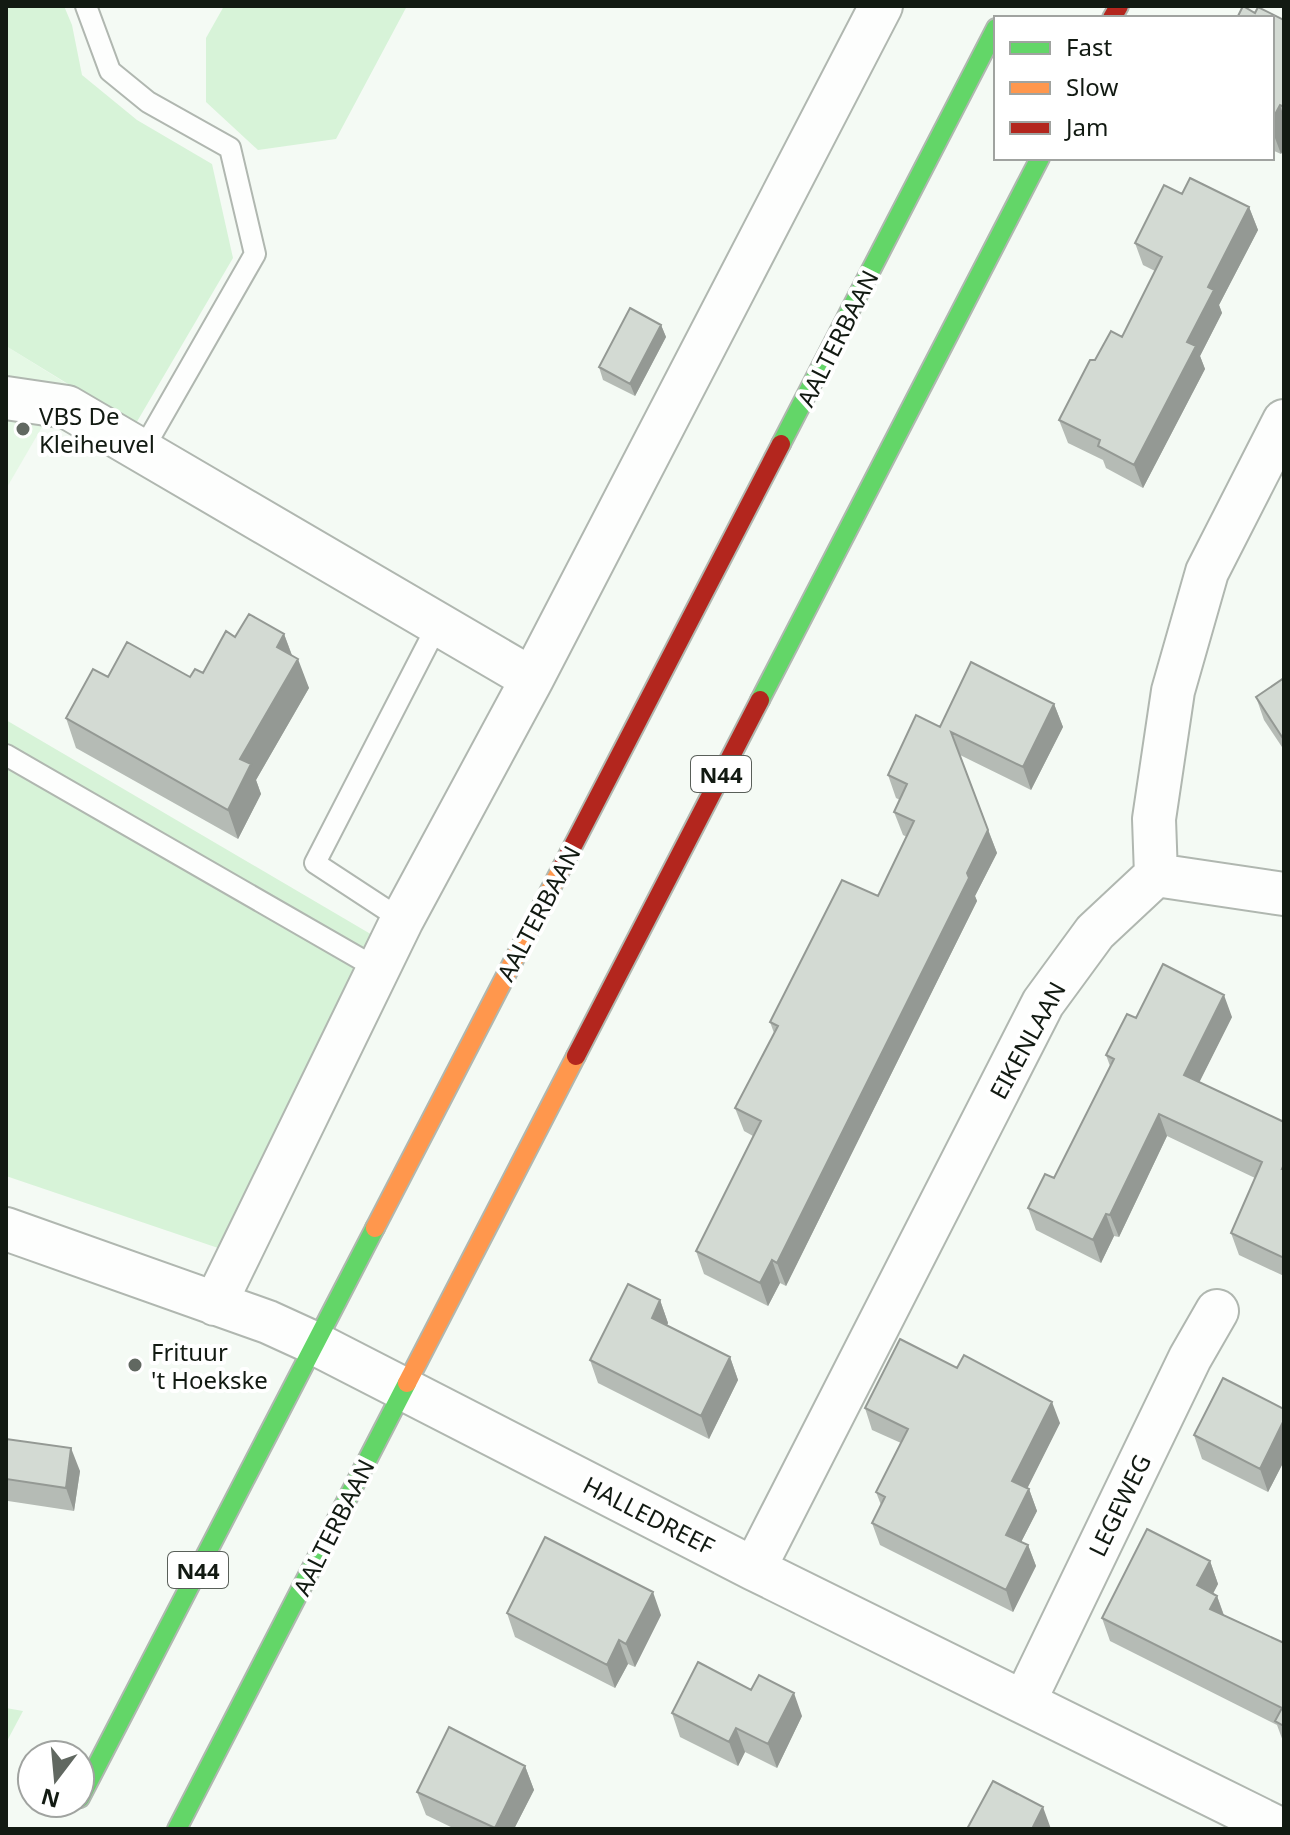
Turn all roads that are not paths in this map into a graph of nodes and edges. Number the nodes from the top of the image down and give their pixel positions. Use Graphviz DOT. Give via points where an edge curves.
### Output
graph roads {
  1 [pos="86,6"];
  2 [pos="881,6"];
  3 [pos="994,32"];
  4 [pos="1039,160"];
  5 [pos="6,398"];
  6 [pos="1284,421"];
  7 [pos="141,453"];
  8 [pos="437,626"];
  9 [pos="532,679"];
  10 [pos="6,755"];
  11 [pos="1156,875"];
  12 [pos="1284,894"];
  13 [pos="402,920"];
  14 [pos="378,969"];
  15 [pos="6,1229"];
  16 [pos="215,1304"];
  17 [pos="1217,1311"];
  18 [pos="314,1343"];
  19 [pos="402,1391"];
  20 [pos="754,1569"];
  21 [pos="1025,1700"];
  22 [pos="96,1767"];
  23 [pos="177,1829"];
  24 [pos="1280,1829"];
  1 -- 7 [label="lane" via="110,71 148,102 230,148 255,254"];
  2 -- 9 [label="street"];
  3 -- 18 [label="highway, AALTERBAAN / N44"];
  4 -- 19 [label="highway, AALTERBAAN / N44"];
  5 -- 7 [label="street" via="67,407"];
  6 -- 11 [label="street" via="1207,572 1173,691 1154,819"];
  7 -- 8 [label="street"];
  8 -- 9 [label="street"];
  8 -- 13 [label="lane" via="315,863"];
  9 -- 13 [label="street"];
  10 -- 14 [label="lane"];
  11 -- 12 [label="street"];
  11 -- 20 [label="street, EIKENLAAN" via="1095,932 1043,1003"];
  13 -- 14 [label="street"];
  14 -- 16 [label="street"];
  15 -- 16 [label="street, HALLEDREEF"];
  16 -- 18 [label="street, HALLEDREEF"];
  17 -- 21 [label="street, LEGEWEG"];
  18 -- 19 [label="street, HALLEDREEF"];
  18 -- 22 [label="highway, AALTERBAAN / N44"];
  19 -- 20 [label="street, HALLEDREEF"];
  19 -- 23 [label="highway, AALTERBAAN / N44"];
  20 -- 21 [label="street, HALLEDREEF"];
  21 -- 24 [label="street, HALLEDREEF"];
}
